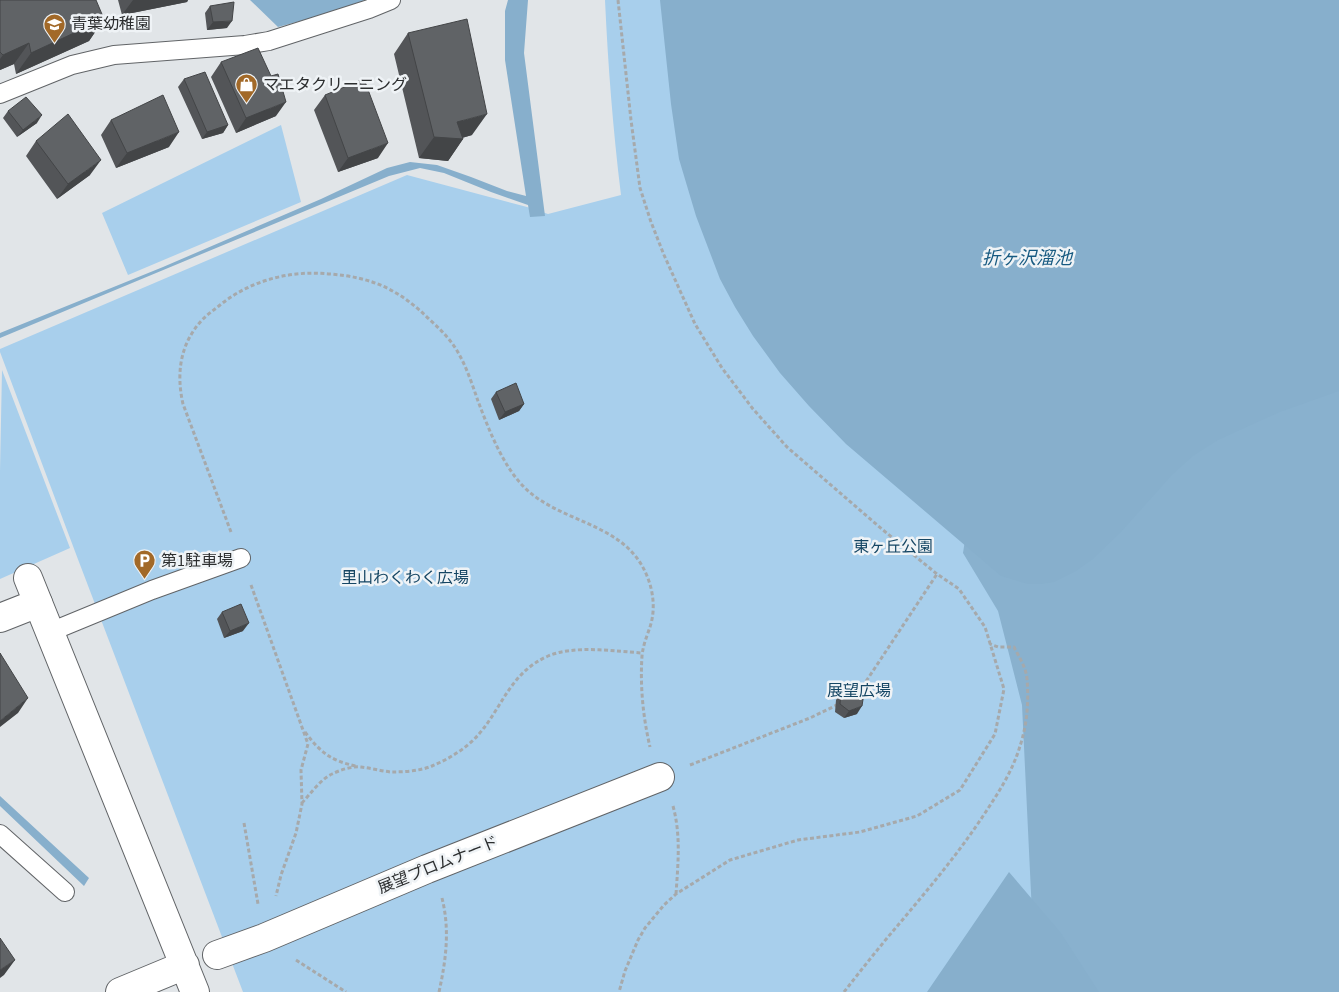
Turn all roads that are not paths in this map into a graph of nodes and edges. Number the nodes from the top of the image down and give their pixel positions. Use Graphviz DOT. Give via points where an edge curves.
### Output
graph roads {
  1 [pos="391,0"];
  2 [pos="0,94"];
  3 [pos="241,558"];
  4 [pos="28,578"];
  5 [pos="38,603"];
  6 [pos="0,618"];
  7 [pos="50,632"];
  8 [pos="660,777"];
  9 [pos="0,834"];
  10 [pos="65,892"];
  11 [pos="217,955"];
  12 [pos="185,965"];
  13 [pos="120,992"];
  14 [pos="195,992"];
  1 -- 2 [label="lane" via="268,41 114,55 72,65"];
  3 -- 7 [label="lane"];
  4 -- 5 [label="street"];
  5 -- 6 [label="street"];
  5 -- 7 [label="street"];
  7 -- 12 [label="street"];
  8 -- 11 [label="street, 展望プロムナード"];
  9 -- 10 [label="lane"];
  12 -- 13 [label="street"];
  12 -- 14 [label="street"];
}
